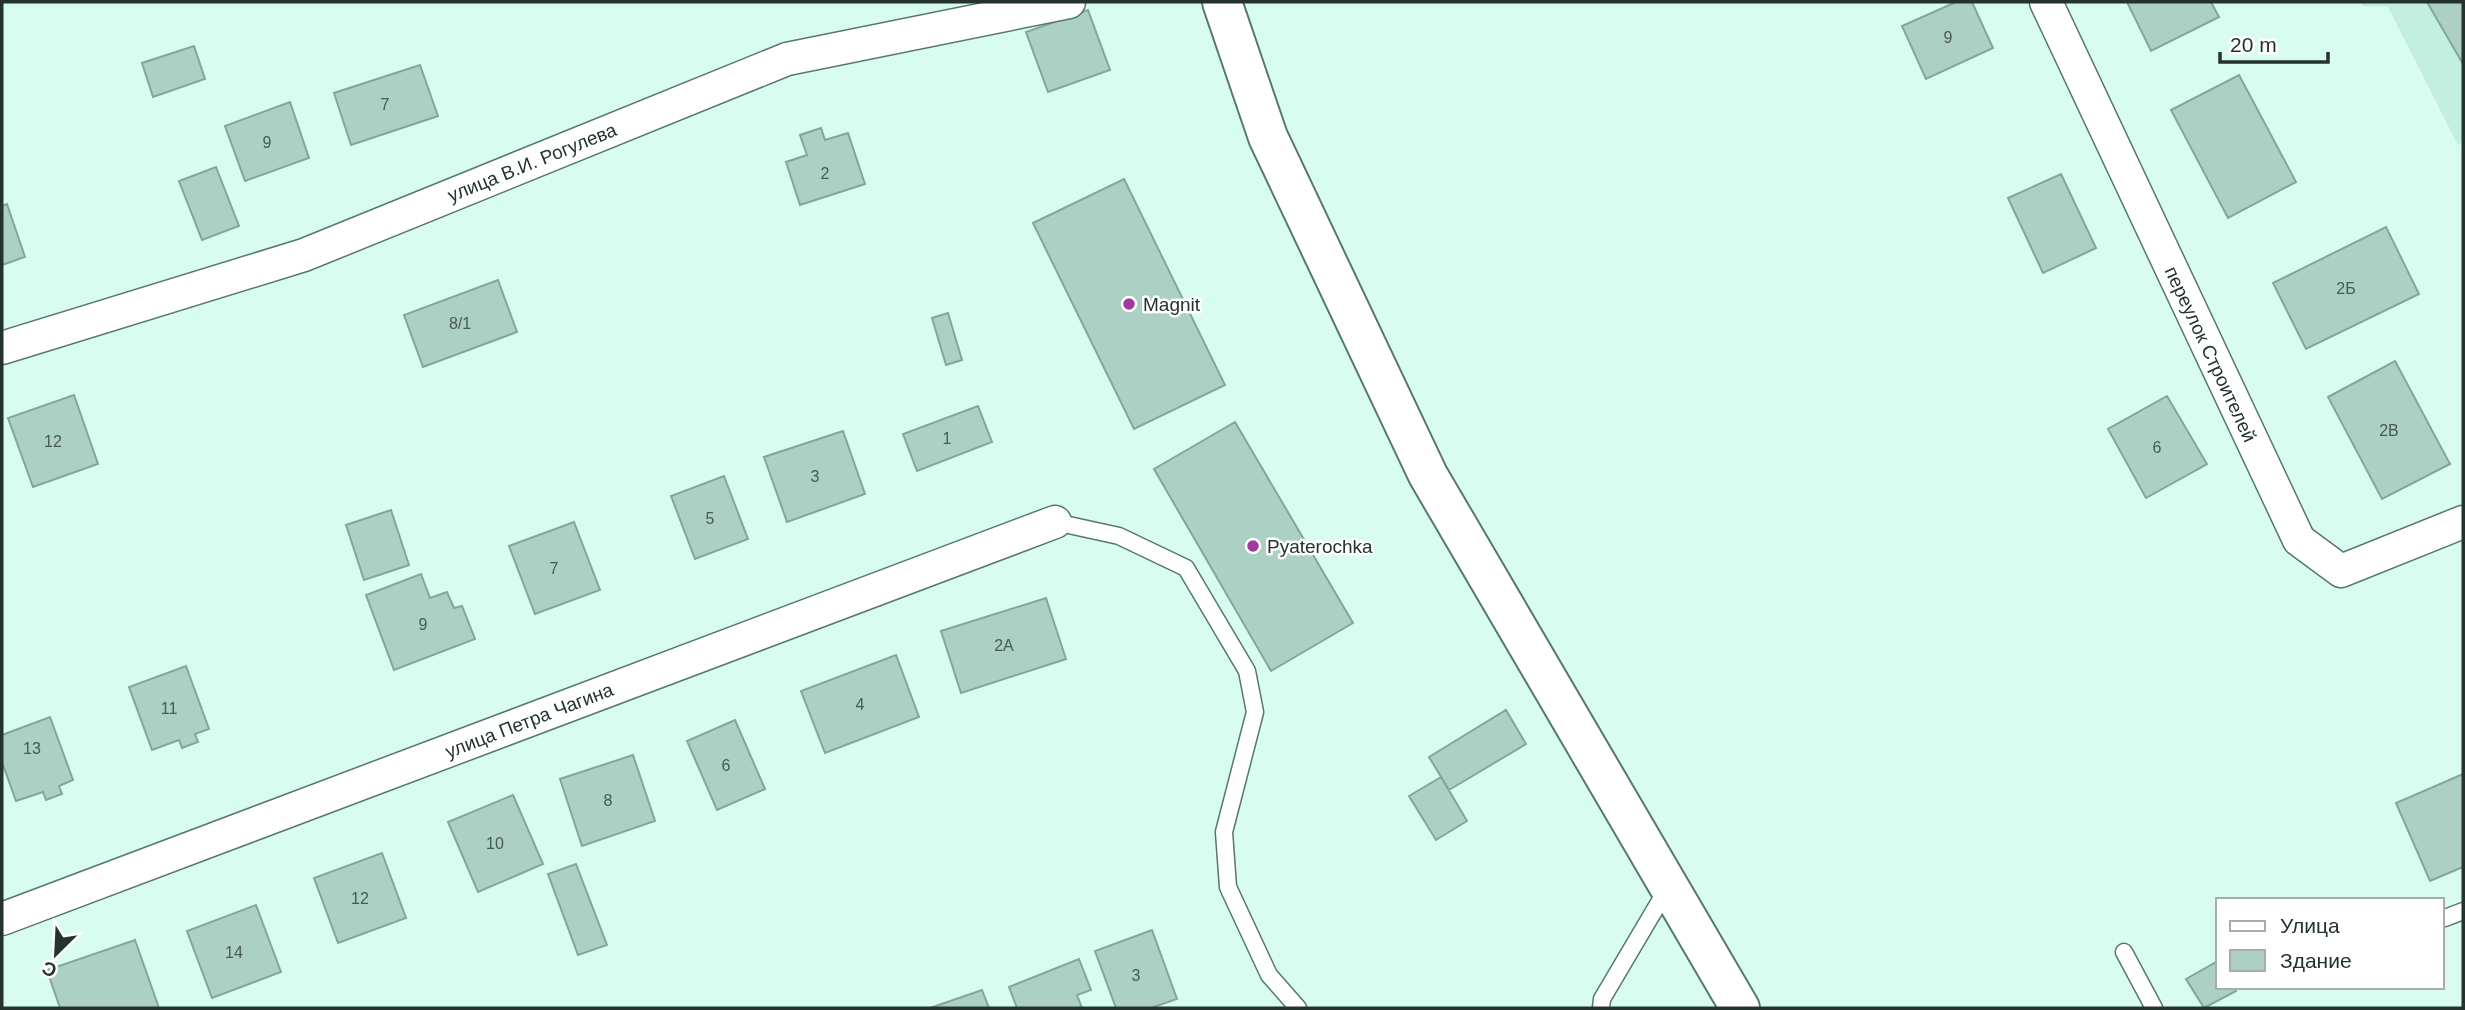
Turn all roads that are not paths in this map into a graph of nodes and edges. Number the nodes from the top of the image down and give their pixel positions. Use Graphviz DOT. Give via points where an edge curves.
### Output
graph roads {
  1 [pos="1069,2"];
  2 [pos="1222,2"];
  3 [pos="2046,2"];
  4 [pos="2,348"];
  5 [pos="1055,522"];
  6 [pos="2463,522"];
  7 [pos="1669,887"];
  8 [pos="2463,911"];
  9 [pos="2445,918"];
  10 [pos="2,919"];
  11 [pos="2124,952"];
  12 [pos="1298,1008"];
  13 [pos="1601,1008"];
  14 [pos="1740,1008"];
  15 [pos="2154,1008"];
  1 -- 4 [label="street, улица В.И. Рогулева" via="787,59 304,255"];
  2 -- 7 [label="street" via="1268,137 1428,475"];
  3 -- 6 [label="street, переулок Строителей" via="2299,540 2341,571"];
  5 -- 10 [label="street, улица Петра Чагина"];
  5 -- 12 [label="lane" via="1119,536 1186,568 1247,671 1255,712 1224,832 1228,887 1269,975"];
  7 -- 13 [label="lane" via="1602,999"];
  7 -- 14 [label="street"];
  8 -- 9 [label="lane"];
  11 -- 15 [label="lane"];
}
